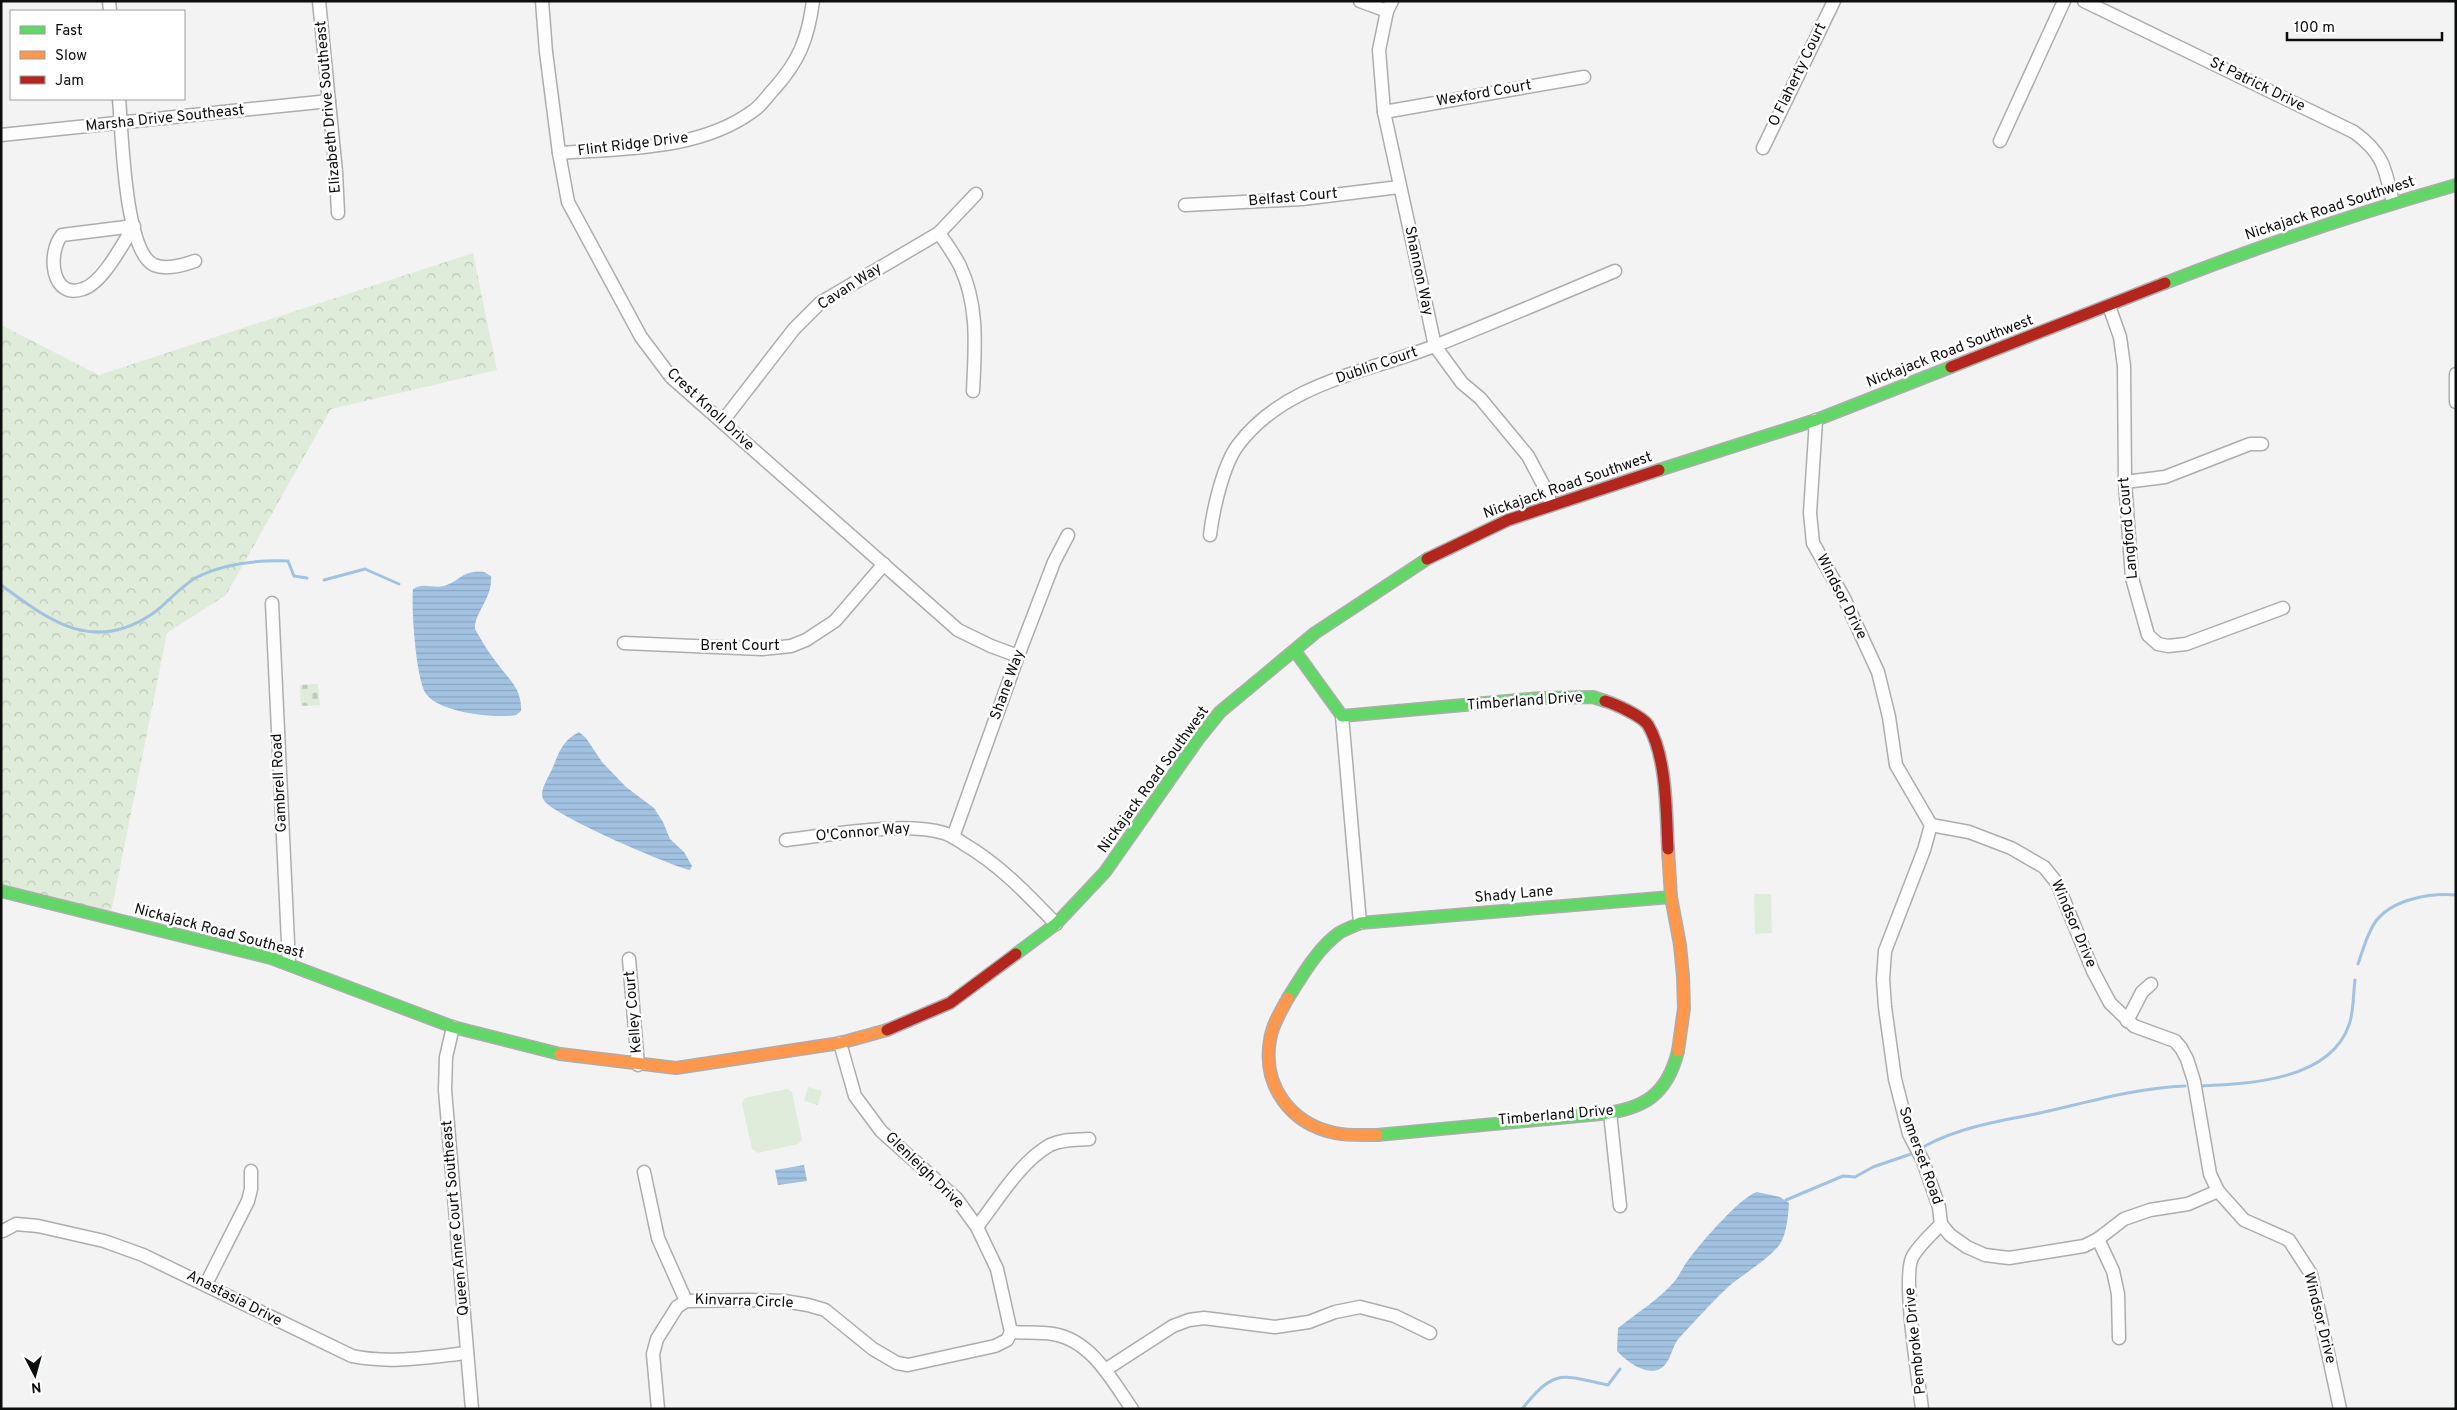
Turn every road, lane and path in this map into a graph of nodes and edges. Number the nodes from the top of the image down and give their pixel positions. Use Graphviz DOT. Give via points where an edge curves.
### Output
graph roads {
  1 [pos="319,1"];
  2 [pos="542,1"];
  3 [pos="813,1"];
  4 [pos="1360,1"];
  5 [pos="1834,1"];
  6 [pos="2064,1"];
  7 [pos="2084,1"];
  8 [pos="1390,6"];
  9 [pos="1584,77"];
  10 [pos="119,100"];
  11 [pos="329,101"];
  12 [pos="1384,112"];
  13 [pos="121,124"];
  14 [pos="1,135"];
  15 [pos="2000,142"];
  16 [pos="1763,148"];
  17 [pos="559,153"];
  18 [pos="2456,185"];
  19 [pos="1399,187"];
  20 [pos="976,194"];
  21 [pos="2393,203"];
  22 [pos="1186,205"];
  23 [pos="338,213"];
  24 [pos="134,226"];
  25 [pos="939,233"];
  26 [pos="195,261"];
  27 [pos="1615,271"];
  28 [pos="2109,306"];
  29 [pos="1435,346"];
  30 [pos="2456,374"];
  31 [pos="973,391"];
  32 [pos="2456,402"];
  33 [pos="1816,420"];
  34 [pos="722,422"];
  35 [pos="2262,444"];
  36 [pos="2125,482"];
  37 [pos="1551,504"];
  38 [pos="1068,535"];
  39 [pos="1210,535"];
  40 [pos="884,564"];
  41 [pos="272,603"];
  42 [pos="2283,608"];
  43 [pos="624,643"];
  44 [pos="1295,651"];
  45 [pos="1018,656"];
  46 [pos="1342,716"];
  47 [pos="1931,825"];
  48 [pos="953,837"];
  49 [pos="786,840"];
  50 [pos="1,891"];
  51 [pos="1671,897"];
  52 [pos="1360,923"];
  53 [pos="1056,924"];
  54 [pos="630,959"];
  55 [pos="289,964"];
  56 [pos="2151,984"];
  57 [pos="2127,1021"];
  58 [pos="453,1027"];
  59 [pos="840,1043"];
  60 [pos="638,1065"];
  61 [pos="1610,1113"];
  62 [pos="1089,1139"];
  63 [pos="251,1171"];
  64 [pos="644,1172"];
  65 [pos="2218,1192"];
  66 [pos="1620,1206"];
  67 [pos="1941,1224"];
  68 [pos="977,1227"];
  69 [pos="3,1231"];
  70 [pos="2098,1239"];
  71 [pos="206,1284"];
  72 [pos="686,1301"];
  73 [pos="1011,1332"];
  74 [pos="1430,1333"];
  75 [pos="2119,1338"];
  76 [pos="467,1354"];
  77 [pos="1105,1370"];
  78 [pos="472,1409"];
  79 [pos="658,1409"];
  80 [pos="1132,1409"];
  81 [pos="1922,1409"];
  82 [pos="2340,1409"];
  1 -- 11 [label="street, Elizabeth Drive Southeast"];
  2 -- 17 [label="street, Crest Knoll Drive"];
  3 -- 17 [label="street, Flint Ridge Drive" via="804,44 791,70 754,111 726,127 692,139"];
  4 -- 8 [label="street"];
  5 -- 16 [label="street, O Flaherty Court"];
  6 -- 15 [label="street"];
  7 -- 21 [label="street, St Patrick Drive" via="2354,132 2372,145 2381,159"];
  8 -- 12 [label="street, Shannon Way" via="1379,50"];
  9 -- 12 [label="street, Wexford Court"];
  10 -- 13 [label="street"];
  11 -- 13 [label="street, Marsha Drive Southeast"];
  11 -- 23 [label="street, Elizabeth Drive Southeast"];
  12 -- 19 [label="street, Shannon Way"];
  13 -- 14 [label="street, Marsha Drive Southeast"];
  13 -- 24 [label="street" via="124,183"];
  17 -- 34 [label="street, Crest Knoll Drive" via="568,202 641,337 671,377"];
  18 -- 21 [label="street, Nickajack Road Southwest"];
  19 -- 22 [label="street, Belfast Court" via="1302,199"];
  19 -- 29 [label="street, Shannon Way"];
  20 -- 25 [label="street, Cavan Way"];
  21 -- 28 [label="street, Nickajack Road Southwest" via="2218,262"];
  24 -- 24 [label="street" via="101,276 84,289 72,290 62,286 56,278 52,254 62,235"];
  24 -- 26 [label="street" via="141,248 153,264 176,266"];
  25 -- 31 [label="street" via="959,264 970,292 976,326"];
  25 -- 34 [label="street, Cavan Way" via="820,303 794,329"];
  27 -- 29 [label="street, Dublin Court"];
  28 -- 33 [label="street, Nickajack Road Southwest"];
  28 -- 36 [label="street, Langford Court" via="2120,337 2124,366"];
  29 -- 37 [label="street, Shannon Way" via="1462,383 1480,398 1528,456"];
  29 -- 39 [label="street, Dublin Court" via="1304,392 1263,420 1237,446 1223,480"];
  30 -- 32 [label="street"];
  33 -- 37 [label="street, Nickajack Road Southwest"];
  33 -- 47 [label="street, Windsor Drive" via="1810,513 1813,543 1844,598 1878,672 1896,765"];
  34 -- 40 [label="street, Crest Knoll Drive"];
  35 -- 36 [label="street" via="2250,444 2165,476"];
  36 -- 42 [label="street, Langford Court" via="2132,578 2148,635 2158,644 2186,644"];
  37 -- 44 [label="street, Nickajack Road Southwest" via="1436,553 1315,633"];
  38 -- 45 [label="street, Shane Way" via="1054,562"];
  40 -- 43 [label="street, Brent Court" via="835,621 791,646 762,649"];
  40 -- 45 [label="street, Crest Knoll Drive" via="958,630"];
  41 -- 55 [label="street, Gambrell Road"];
  44 -- 46 [label="street"];
  44 -- 53 [label="street, Nickajack Road Southwest" via="1220,712 1105,872"];
  45 -- 48 [label="street, Shane Way"];
  46 -- 51 [label="street, Timberland Drive" via="1542,698 1593,697 1617,705 1647,723 1658,751 1665,797"];
  46 -- 52 [label="street"];
  47 -- 57 [label="street, Windsor Drive" via="1969,832 2010,848 2052,874 2100,987"];
  47 -- 67 [label="street, Somerset Road" via="1885,951 1884,979 1895,1079 1909,1134 1923,1161 1939,1207"];
  48 -- 49 [label="street, O'Connor Way" via="925,829 901,828"];
  48 -- 53 [label="street, O'Connor Way" via="1003,870"];
  50 -- 55 [label="street, Nickajack Road Southeast"];
  51 -- 52 [label="street, Shady Lane"];
  51 -- 61 [label="street, Timberland Drive" via="1683,977 1678,1052 1667,1083 1653,1099"];
  52 -- 61 [label="street, Timberland Drive" via="1338,934 1307,970 1283,1006 1270,1039 1270,1075 1283,1104 1300,1117 1324,1130 1350,1135"];
  53 -- 59 [label="street, Nickajack Road Southwest" via="950,1003 888,1030"];
  54 -- 60 [label="street, Kelley Court"];
  55 -- 58 [label="street, Nickajack Road Southeast"];
  56 -- 57 [label="street" via="2142,992"];
  57 -- 65 [label="street, Windsor Drive" via="2175,1041 2187,1059 2194,1081 2210,1174"];
  58 -- 60 [label="street, Nickajack Road Southwest" via="547,1052"];
  58 -- 76 [label="street, Queen Anne Court Southeast" via="446,1058 445,1090"];
  59 -- 60 [label="street, Nickajack Road Southwest" via="676,1068"];
  59 -- 68 [label="street, Glenleigh Drive" via="855,1096 881,1131 956,1198"];
  61 -- 66 [label="street"];
  62 -- 68 [label="street" via="1064,1140 1042,1151 1020,1171"];
  63 -- 71 [label="street" via="248,1201"];
  64 -- 72 [label="street" via="658,1238"];
  65 -- 70 [label="street, Somerset Road" via="2188,1204 2150,1210 2124,1220"];
  65 -- 82 [label="street, Windsor Drive" via="2244,1220 2290,1240 2311,1274"];
  67 -- 70 [label="street, Somerset Road" via="1967,1247 1986,1255 2009,1258 2084,1246"];
  67 -- 81 [label="street, Pembroke Drive" via="1912,1257 1910,1272 1911,1319"];
  68 -- 73 [label="street, Glenleigh Drive" via="997,1269"];
  69 -- 71 [label="street, Anastasia Drive" via="16,1224 32,1225 104,1241 143,1254"];
  70 -- 75 [label="street" via="2113,1271 2118,1294"];
  71 -- 76 [label="street, Anastasia Drive" via="352,1356 378,1360"];
  72 -- 73 [label="street, Kinvarra Circle" via="784,1301 825,1310 873,1348 897,1363 908,1365 995,1346 1007,1340"];
  72 -- 79 [label="street, Kinvarra Circle" via="677,1307 657,1338 654,1354"];
  73 -- 77 [label="street" via="1054,1334 1072,1340 1086,1349"];
  74 -- 77 [label="street" via="1395,1316 1360,1307 1334,1312 1309,1322 1275,1327 1204,1318 1172,1326"];
  76 -- 78 [label="street, Queen Anne Court Southeast"];
  77 -- 80 [label="street"];
}
